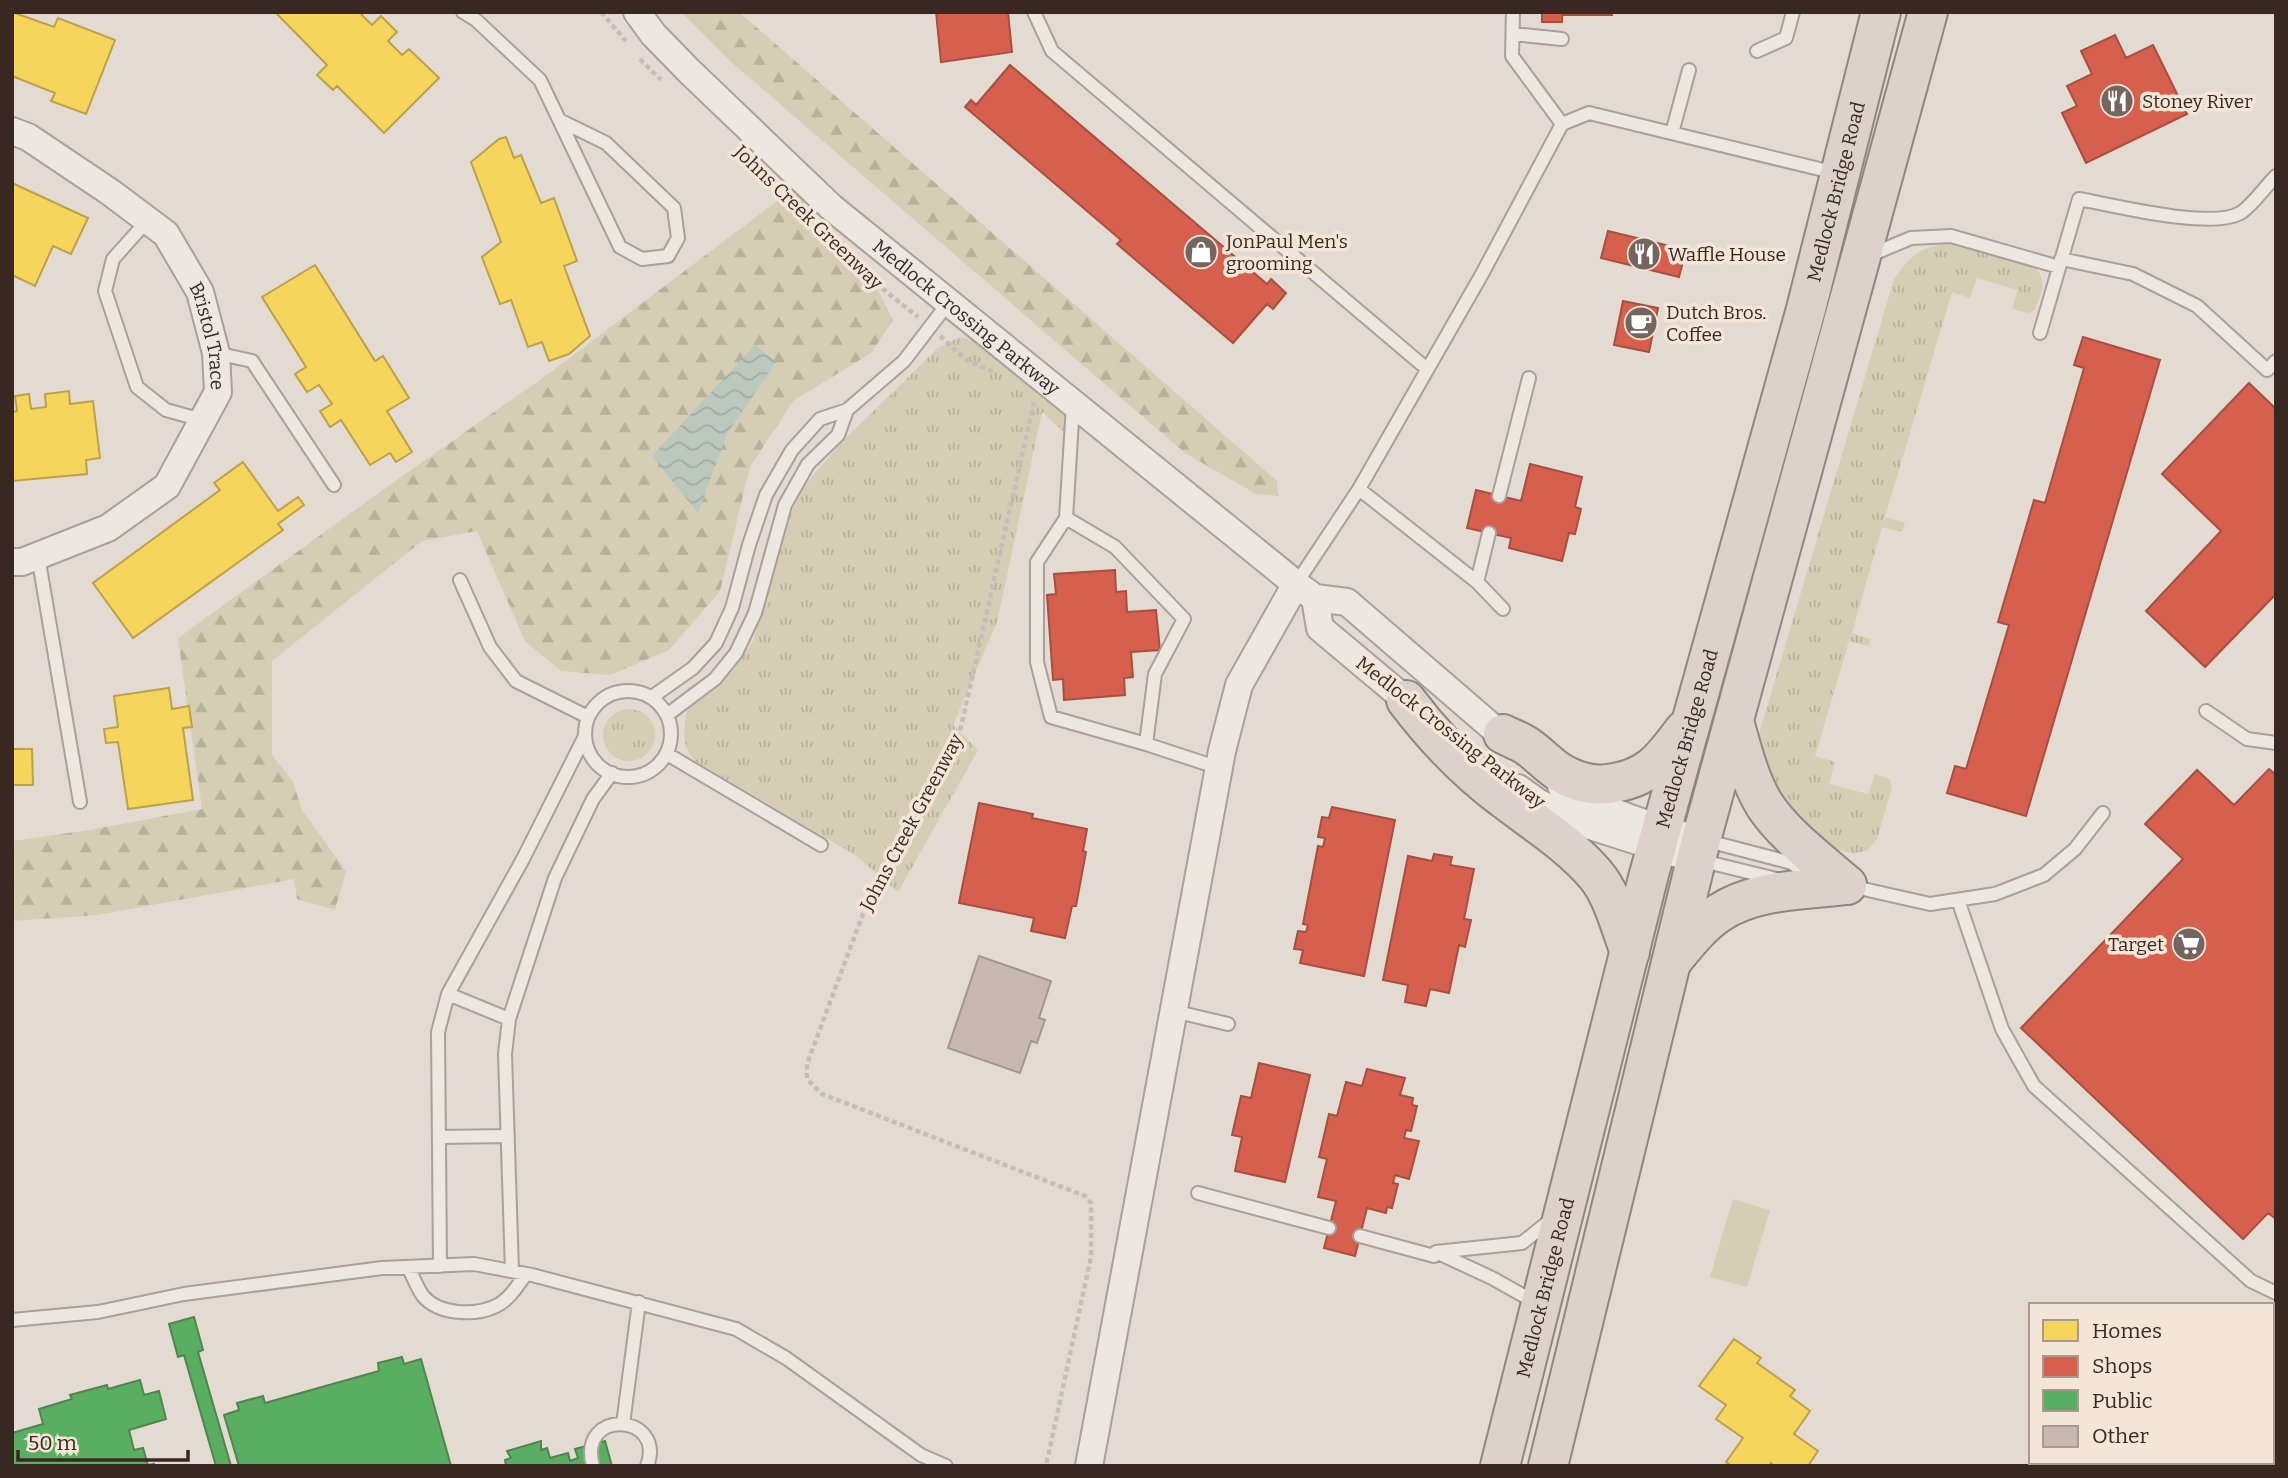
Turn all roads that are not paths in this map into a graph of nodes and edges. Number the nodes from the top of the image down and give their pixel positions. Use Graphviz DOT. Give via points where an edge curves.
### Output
graph roads {
  1 [pos="463,12"];
  2 [pos="637,12"];
  3 [pos="1034,12"];
  4 [pos="1513,12"];
  5 [pos="1794,12"];
  6 [pos="1881,12"];
  7 [pos="1930,16"];
  8 [pos="1513,34"];
  9 [pos="1562,39"];
  10 [pos="1758,51"];
  11 [pos="1689,70"];
  12 [pos="559,120"];
  13 [pos="1562,124"];
  14 [pos="12,131"];
  15 [pos="1672,133"];
  16 [pos="1839,174"];
  17 [pos="2276,176"];
  18 [pos="148,220"];
  19 [pos="1862,258"];
  20 [pos="2060,263"];
  21 [pos="949,302"];
  22 [pos="2040,333"];
  23 [pos="216,353"];
  24 [pos="2276,361"];
  25 [pos="1427,369"];
  26 [pos="1529,378"];
  27 [pos="1074,402"];
  28 [pos="847,410"];
  29 [pos="202,420"];
  30 [pos="334,485"];
  31 [pos="1359,489"];
  32 [pos="1499,496"];
  33 [pos="1066,519"];
  34 [pos="1489,533"];
  35 [pos="38,556"];
  36 [pos="12,562"];
  37 [pos="460,580"];
  38 [pos="1477,582"];
  39 [pos="1306,591"];
  40 [pos="1503,609"];
  41 [pos="652,697"];
  42 [pos="1406,700"];
  43 [pos="2206,711"];
  44 [pos="667,715"];
  45 [pos="588,718"];
  46 [pos="1691,720"];
  47 [pos="1734,721"];
  48 [pos="1503,734"];
  49 [pos="585,736"];
  50 [pos="2276,743"];
  51 [pos="1146,744"];
  52 [pos="667,754"];
  53 [pos="1219,768"];
  54 [pos="612,773"];
  55 [pos="80,802"];
  56 [pos="2103,814"];
  57 [pos="1659,837"];
  58 [pos="821,845"];
  59 [pos="1699,850"];
  60 [pos="1807,876"];
  61 [pos="1847,885"];
  62 [pos="1958,900"];
  63 [pos="1630,952"];
  64 [pos="1671,962"];
  65 [pos="448,994"];
  66 [pos="1173,1011"];
  67 [pos="509,1019"];
  68 [pos="1228,1024"];
  69 [pos="508,1136"];
  70 [pos="439,1137"];
  71 [pos="1198,1193"];
  72 [pos="1564,1206"];
  73 [pos="1329,1228"];
  74 [pos="1360,1236"];
  75 [pos="1434,1256"];
  76 [pos="440,1265"];
  77 [pos="408,1267"];
  78 [pos="512,1271"];
  79 [pos="526,1274"];
  80 [pos="2276,1293"];
  81 [pos="639,1302"];
  82 [pos="1539,1305"];
  83 [pos="12,1320"];
  84 [pos="623,1424"];
  85 [pos="593,1466"];
  86 [pos="647,1466"];
  87 [pos="946,1466"];
  88 [pos="1089,1466"];
  89 [pos="1500,1466"];
  90 [pos="1548,1466"];
  1 -- 12 [label="lane" via="540,80"];
  2 -- 21 [label="street, Medlock Crossing Parkway" via="689,71 831,207"];
  3 -- 25 [label="lane" via="1052,51"];
  4 -- 8 [label="lane"];
  5 -- 10 [label="lane" via="1786,38"];
  6 -- 16 [label="highway, Medlock Bridge Road"];
  7 -- 19 [label="highway, Medlock Bridge Road"];
  8 -- 9 [label="lane"];
  8 -- 13 [label="lane" via="1512,56"];
  11 -- 15 [label="lane"];
  12 -- 12 [label="lane" via="606,143 674,208 678,238 668,256 642,259 620,247"];
  13 -- 15 [label="lane" via="1589,113"];
  13 -- 25 [label="lane"];
  14 -- 18 [label="street, Bristol Trace" via="28,137"];
  15 -- 16 [label="lane"];
  16 -- 46 [label="highway, Medlock Bridge Road"];
  17 -- 20 [label="lane" via="2241,212 2224,218 2189,219 2079,199"];
  18 -- 23 [label="street, Bristol Trace" via="166,234 200,292"];
  18 -- 29 [label="lane" via="113,259 105,291 137,387 166,410"];
  19 -- 20 [label="lane" via="1911,238 1951,236"];
  19 -- 47 [label="highway, Medlock Bridge Road"];
  20 -- 22 [label="lane"];
  20 -- 24 [label="lane" via="2133,274 2197,306 2267,370"];
  21 -- 27 [label="street, Medlock Crossing Parkway"];
  21 -- 28 [label="lane" via="904,361"];
  23 -- 29 [label="street, Bristol Trace" via="218,392"];
  23 -- 30 [label="lane" via="253,361"];
  25 -- 31 [label="lane"];
  26 -- 32 [label="lane"];
  27 -- 33 [label="lane"];
  27 -- 39 [label="street, Medlock Crossing Parkway"];
  28 -- 41 [label="lane" via="820,419 792,450 766,495 732,608 716,643 692,668"];
  28 -- 44 [label="lane" via="838,435 808,464 785,505 755,613 736,653 716,679"];
  29 -- 35 [label="street, Bristol Trace" via="167,486 108,527"];
  31 -- 38 [label="lane"];
  31 -- 39 [label="lane"];
  33 -- 51 [label="lane" via="1115,547 1184,619 1155,674"];
  33 -- 51 [label="lane" via="1037,562 1037,662 1051,717"];
  34 -- 38 [label="lane"];
  35 -- 36 [label="street, Bristol Trace"];
  35 -- 55 [label="lane"];
  37 -- 45 [label="lane" via="490,647 516,681"];
  38 -- 40 [label="lane"];
  39 -- 42 [label="street, Medlock Crossing Parkway" via="1320,628"];
  39 -- 48 [label="street, Medlock Crossing Parkway" via="1347,602"];
  39 -- 53 [label="street" via="1239,685"];
  41 -- 44 [label="lane"];
  41 -- 45 [label="lane" via="618,691 603,698"];
  42 -- 57 [label="street, Medlock Crossing Parkway" via="1539,803 1575,821"];
  42 -- 63 [label="highway" via="1434,737 1597,876"];
  43 -- 50 [label="lane" via="2247,739"];
  44 -- 52 [label="lane" via="672,741"];
  45 -- 49 [label="lane"];
  46 -- 48 [label="highway" via="1645,774 1601,785 1558,772 1526,745"];
  46 -- 57 [label="highway, Medlock Bridge Road"];
  47 -- 59 [label="highway, Medlock Bridge Road"];
  47 -- 61 [label="highway" via="1765,805"];
  48 -- 57 [label="street, Medlock Crossing Parkway" via="1561,786"];
  49 -- 54 [label="lane" via="592,759"];
  49 -- 65 [label="lane"];
  51 -- 53 [label="lane"];
  52 -- 54 [label="lane" via="654,769 638,776"];
  52 -- 58 [label="lane"];
  53 -- 66 [label="street"];
  54 -- 67 [label="lane" via="593,799 555,878"];
  56 -- 62 [label="lane" via="2075,849 2044,875 1995,894"];
  57 -- 59 [label="street, Medlock Crossing Parkway"];
  57 -- 63 [label="highway, Medlock Bridge Road"];
  59 -- 60 [label="lane" via="1792,863"];
  59 -- 60 [label="lane" via="1790,882"];
  59 -- 64 [label="highway, Medlock Bridge Road"];
  60 -- 61 [label="lane"];
  61 -- 62 [label="lane" via="1930,904"];
  61 -- 64 [label="highway" via="1770,894 1720,912"];
  62 -- 80 [label="lane" via="2002,1029 2034,1086 2251,1281"];
  63 -- 72 [label="highway, Medlock Bridge Road"];
  64 -- 90 [label="highway, Medlock Bridge Road"];
  65 -- 67 [label="lane"];
  65 -- 70 [label="lane" via="438,1032"];
  66 -- 68 [label="lane"];
  66 -- 88 [label="street"];
  67 -- 69 [label="lane" via="505,1054"];
  69 -- 70 [label="lane"];
  69 -- 78 [label="lane"];
  70 -- 76 [label="lane"];
  71 -- 73 [label="lane"];
  72 -- 82 [label="highway, Medlock Bridge Road"];
  72 -- 82 [label="lane" via="1521,1243 1436,1251"];
  74 -- 75 [label="lane"];
  76 -- 77 [label="lane"];
  76 -- 78 [label="lane" via="474,1264"];
  77 -- 79 [label="lane" via="424,1297 442,1309 468,1312 496,1306"];
  77 -- 83 [label="lane"];
  78 -- 79 [label="lane"];
  79 -- 81 [label="lane"];
  81 -- 84 [label="lane"];
  81 -- 87 [label="lane" via="736,1329 786,1358 921,1455"];
  82 -- 89 [label="highway, Medlock Bridge Road"];
  84 -- 85 [label="lane" via="597,1434 591,1445"];
  84 -- 86 [label="lane" via="640,1430 647,1440"];
}
